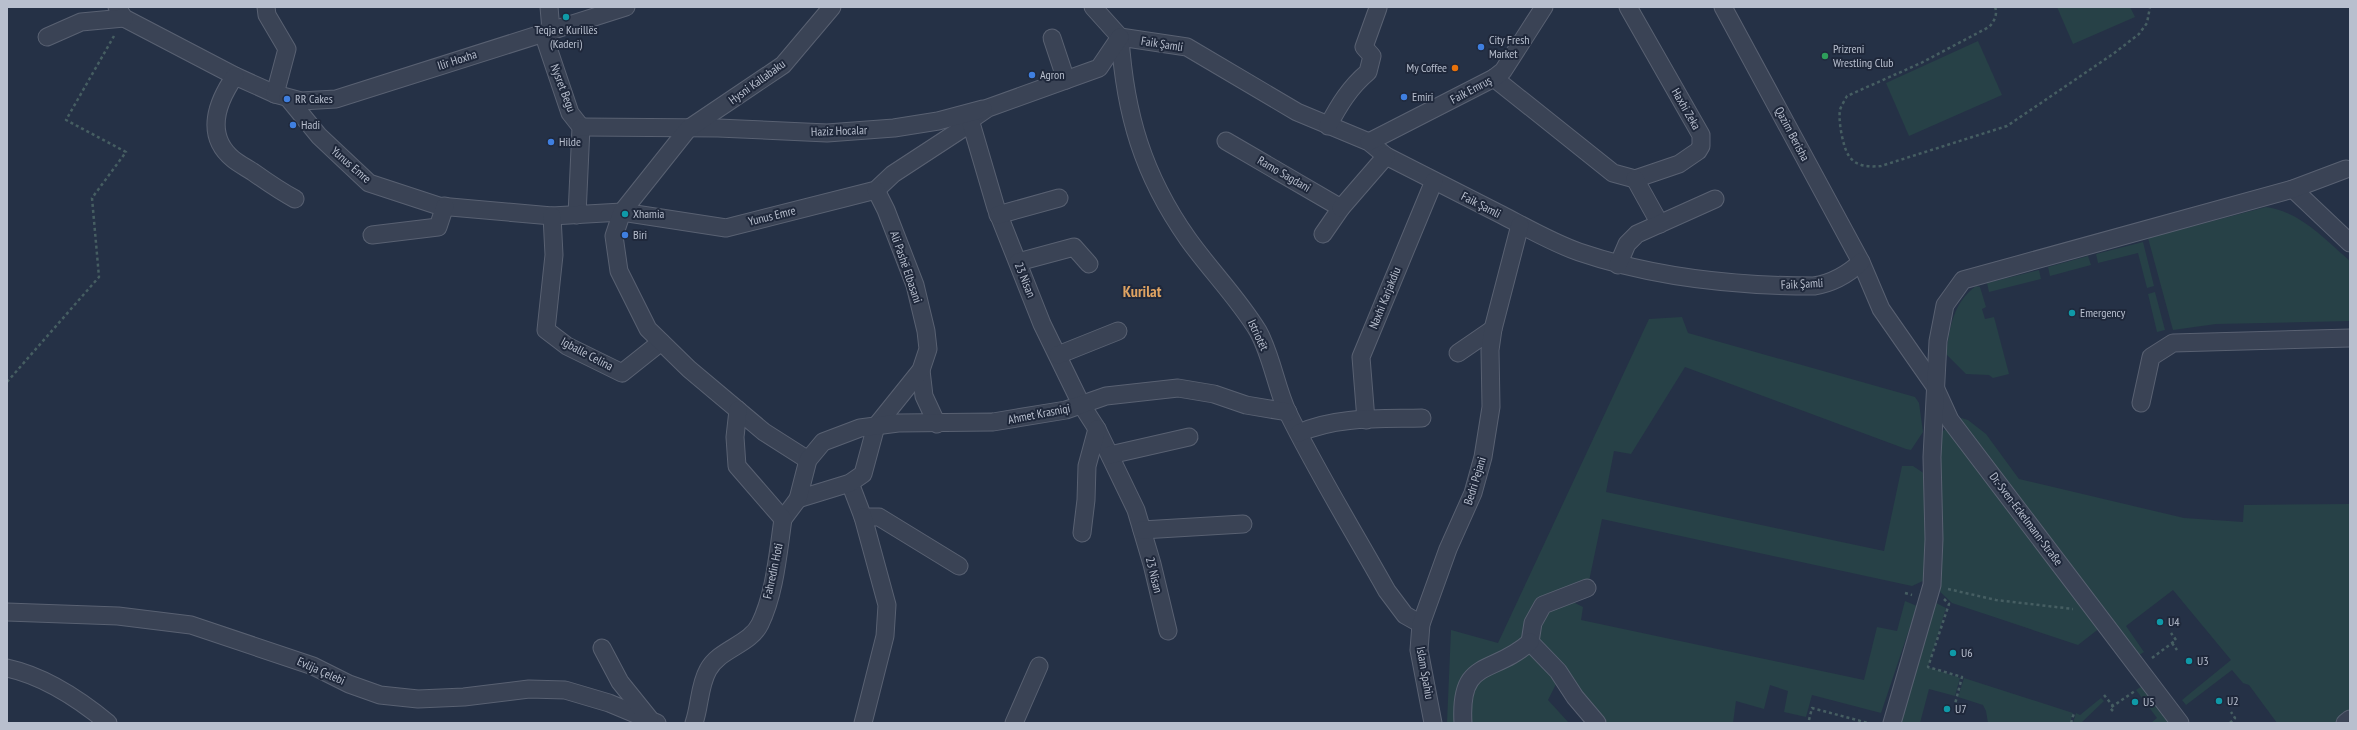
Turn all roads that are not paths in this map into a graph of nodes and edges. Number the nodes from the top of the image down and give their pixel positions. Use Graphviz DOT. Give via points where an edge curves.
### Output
graph roads {
  1 [pos="266,7"];
  2 [pos="548,7"];
  3 [pos="626,7"];
  4 [pos="832,7"];
  5 [pos="1093,7"];
  6 [pos="1544,7"];
  7 [pos="1628,7"];
  8 [pos="1723,7"];
  9 [pos="1378,8"];
  10 [pos="121,12"];
  11 [pos="547,31"];
  12 [pos="47,37"];
  13 [pos="1120,37"];
  14 [pos="1052,38"];
  15 [pos="235,76"];
  16 [pos="1494,78"];
  17 [pos="1066,80"];
  18 [pos="281,96"];
  19 [pos="988,108"];
  20 [pos="971,123"];
  21 [pos="1328,126"];
  22 [pos="581,127"];
  23 [pos="688,129"];
  24 [pos="1226,141"];
  25 [pos="1369,142"];
  26 [pos="1386,156"];
  27 [pos="2346,169"];
  28 [pos="1635,179"];
  29 [pos="1434,181"];
  30 [pos="876,190"];
  31 [pos="2293,190"];
  32 [pos="1059,198"];
  33 [pos="295,199"];
  34 [pos="1715,199"];
  35 [pos="445,206"];
  36 [pos="1341,208"];
  37 [pos="622,212"];
  38 [pos="577,215"];
  39 [pos="998,215"];
  40 [pos="552,216"];
  41 [pos="1660,224"];
  42 [pos="1520,225"];
  43 [pos="1323,234"];
  44 [pos="372,235"];
  45 [pos="2350,243"];
  46 [pos="1018,262"];
  47 [pos="1861,262"];
  48 [pos="1089,264"];
  49 [pos="1618,264"];
  50 [pos="1881,309"];
  51 [pos="1493,329"];
  52 [pos="1118,331"];
  53 [pos="2350,338"];
  54 [pos="661,342"];
  55 [pos="1458,353"];
  56 [pos="1058,355"];
  57 [pos="920,370"];
  58 [pos="1934,385"];
  59 [pos="2141,403"];
  60 [pos="1082,404"];
  61 [pos="732,405"];
  62 [pos="1288,412"];
  63 [pos="1422,418"];
  64 [pos="1366,420"];
  65 [pos="938,424"];
  66 [pos="876,426"];
  67 [pos="1097,429"];
  68 [pos="1299,433"];
  69 [pos="1189,437"];
  70 [pos="1110,454"];
  71 [pos="808,460"];
  72 [pos="850,484"];
  73 [pos="798,499"];
  74 [pos="863,517"];
  75 [pos="783,519"];
  76 [pos="1243,524"];
  77 [pos="1142,530"];
  78 [pos="1082,533"];
  79 [pos="959,566"];
  80 [pos="1587,588"];
  81 [pos="7,612"];
  82 [pos="1421,624"];
  83 [pos="1168,631"];
  84 [pos="1530,642"];
  85 [pos="602,648"];
  86 [pos="1039,666"];
  87 [pos="7,668"];
  88 [pos="2350,719"];
  89 [pos="644,720"];
  90 [pos="108,723"];
  91 [pos="694,723"];
  92 [pos="863,723"];
  93 [pos="1014,723"];
  94 [pos="1434,723"];
  95 [pos="1464,723"];
  96 [pos="1597,723"];
  97 [pos="1892,723"];
  98 [pos="2180,723"];
  99 [pos="2345,723"];
  1 -- 18 [label="street" via="268,16 287,49"];
  2 -- 11 [label="street, Nysret Begu"];
  3 -- 11 [label="street, Ilir Hoxha"];
  4 -- 23 [label="street, Hysni Kallabaku" via="783,65"];
  5 -- 13 [label="street"];
  6 -- 16 [label="street, Faik Emruş" via="1503,71"];
  7 -- 28 [label="street, Haxhi Zeka" via="1701,135 1701,146 1692,156 1678,164"];
  8 -- 47 [label="street, Qazim Berisha"];
  9 -- 21 [label="street" via="1364,47 1372,56 1368,72 1340,102"];
  10 -- 12 [label="street" via="81,22"];
  10 -- 15 [label="street, Yunus Emre"];
  11 -- 18 [label="street, Ilir Hoxha" via="336,99 301,101"];
  11 -- 22 [label="street, Nysret Begu" via="570,113"];
  13 -- 17 [label="street, Yunus Emre" via="1098,68"];
  13 -- 21 [label="street, Faik Şamli" via="1188,47 1297,112"];
  13 -- 62 [label="street, Istriotët" via="1122,70 1130,115 1143,158 1188,239 1246,312 1259,333"];
  14 -- 17 [label="street"];
  15 -- 18 [label="street, Yunus Emre"];
  15 -- 33 [label="street" via="223,93 216,114 218,140 232,159"];
  16 -- 25 [label="street, Faik Emruş"];
  16 -- 28 [label="street" via="1591,158 1613,173"];
  17 -- 19 [label="street, Yunus Emre"];
  18 -- 35 [label="street, Yunus Emre" via="319,136 369,182 411,198"];
  19 -- 20 [label="street, Yunus Emre" via="972,119"];
  19 -- 23 [label="street, Haziz Hocalar" via="938,121 894,128 827,132"];
  20 -- 30 [label="street, Yunus Emre" via="893,174"];
  20 -- 39 [label="street, 23 Nisan"];
  21 -- 25 [label="street, Faik Şamli"];
  22 -- 23 [label="street, Haziz Hocalar"];
  22 -- 38 [label="street, Nysret Begu"];
  23 -- 37 [label="street"];
  24 -- 36 [label="street, Ramo Sagdani"];
  25 -- 26 [label="street, Faik Şamli"];
  26 -- 29 [label="street, Faik Şamli"];
  26 -- 36 [label="street"];
  27 -- 31 [label="street"];
  28 -- 41 [label="street"];
  29 -- 42 [label="street, Faik Şamli"];
  29 -- 64 [label="street, Naxhi Karjakdiu" via="1361,357"];
  30 -- 37 [label="street, Yunus Emre" via="726,228"];
  30 -- 57 [label="street, Ali Pashë Elbasani" via="915,285 928,349"];
  31 -- 45 [label="street"];
  31 -- 58 [label="street" via="1962,280 1945,305 1938,341"];
  32 -- 39 [label="street"];
  34 -- 41 [label="street"];
  35 -- 40 [label="street, Yunus Emre"];
  35 -- 44 [label="street" via="438,226"];
  36 -- 43 [label="street"];
  37 -- 38 [label="street, Yunus Emre"];
  37 -- 54 [label="street" via="614,236 619,271 648,329"];
  38 -- 40 [label="street, Yunus Emre"];
  39 -- 46 [label="street, 23 Nisan"];
  40 -- 54 [label="street, Igballe Celina" via="554,256 546,330 568,346 622,373"];
  41 -- 49 [label="street" via="1637,234 1627,244"];
  42 -- 49 [label="street, Faik Şamli" via="1577,251"];
  42 -- 51 [label="street, Bedri Pejani"];
  46 -- 48 [label="street" via="1074,247"];
  46 -- 56 [label="street, 23 Nisan" via="1042,324"];
  47 -- 49 [label="street, Faik Şamli" via="1848,274 1828,284 1814,286 1723,282 1680,277"];
  47 -- 50 [label="street, Qazim Berisha"];
  50 -- 58 [label="street, Dr.-Sven-Eckelmann-Straße"];
  51 -- 55 [label="street"];
  51 -- 82 [label="street, Bedri Pejani" via="1490,350 1491,407 1483,457 1473,493 1436,578"];
  52 -- 56 [label="street"];
  53 -- 59 [label="street" via="2173,343 2151,357"];
  54 -- 61 [label="street"];
  56 -- 60 [label="street, 23 Nisan"];
  57 -- 65 [label="street, Ali Pashë Elbasani" via="924,396"];
  57 -- 66 [label="street, Ali Pashë Elbasani"];
  58 -- 97 [label="street" via="1932,585"];
  58 -- 98 [label="street, Dr.-Sven-Eckelmann-Straße" via="1950,420"];
  60 -- 62 [label="street, Ahmet Krasniqi" via="1106,396 1178,388 1214,394 1246,405"];
  60 -- 65 [label="street, Ahmet Krasniqi" via="1066,410 993,422"];
  60 -- 67 [label="street, 23 Nisan"];
  61 -- 71 [label="street" via="764,432"];
  61 -- 75 [label="street" via="736,466"];
  62 -- 68 [label="street, Istriotët"];
  63 -- 64 [label="street"];
  64 -- 68 [label="street" via="1318,426"];
  65 -- 66 [label="street, Ahmet Krasniqi"];
  66 -- 71 [label="street" via="860,428 823,442"];
  66 -- 72 [label="street" via="862,474"];
  67 -- 70 [label="street, 23 Nisan"];
  67 -- 78 [label="street" via="1087,466"];
  68 -- 82 [label="street, Istriotët" via="1388,591 1405,615"];
  69 -- 70 [label="street"];
  70 -- 77 [label="street, 23 Nisan" via="1136,510"];
  71 -- 73 [label="street"];
  72 -- 73 [label="street"];
  72 -- 74 [label="street"];
  73 -- 75 [label="street"];
  74 -- 79 [label="street" via="879,517"];
  74 -- 92 [label="street" via="887,606 885,636"];
  75 -- 91 [label="street, Fahredin Hoti" via="770,592 760,625 708,669 700,690 699,708"];
  76 -- 77 [label="street"];
  77 -- 83 [label="street, 23 Nisan"];
  80 -- 84 [label="street" via="1543,605 1533,623"];
  81 -- 89 [label="street, Evlija Çelebi" via="118,616 191,625 312,666 349,684 380,695 418,699 464,697 529,689 566,690"];
  82 -- 94 [label="street, Islam Spahiu" via="1419,650"];
  84 -- 95 [label="street" via="1519,652 1477,672 1465,686"];
  84 -- 96 [label="street" via="1558,671"];
  85 -- 89 [label="street, Evlija Çelebi"];
  86 -- 93 [label="street"];
  87 -- 90 [label="street" via="28,673 51,684"];
  88 -- 99 [label="street"];
}
